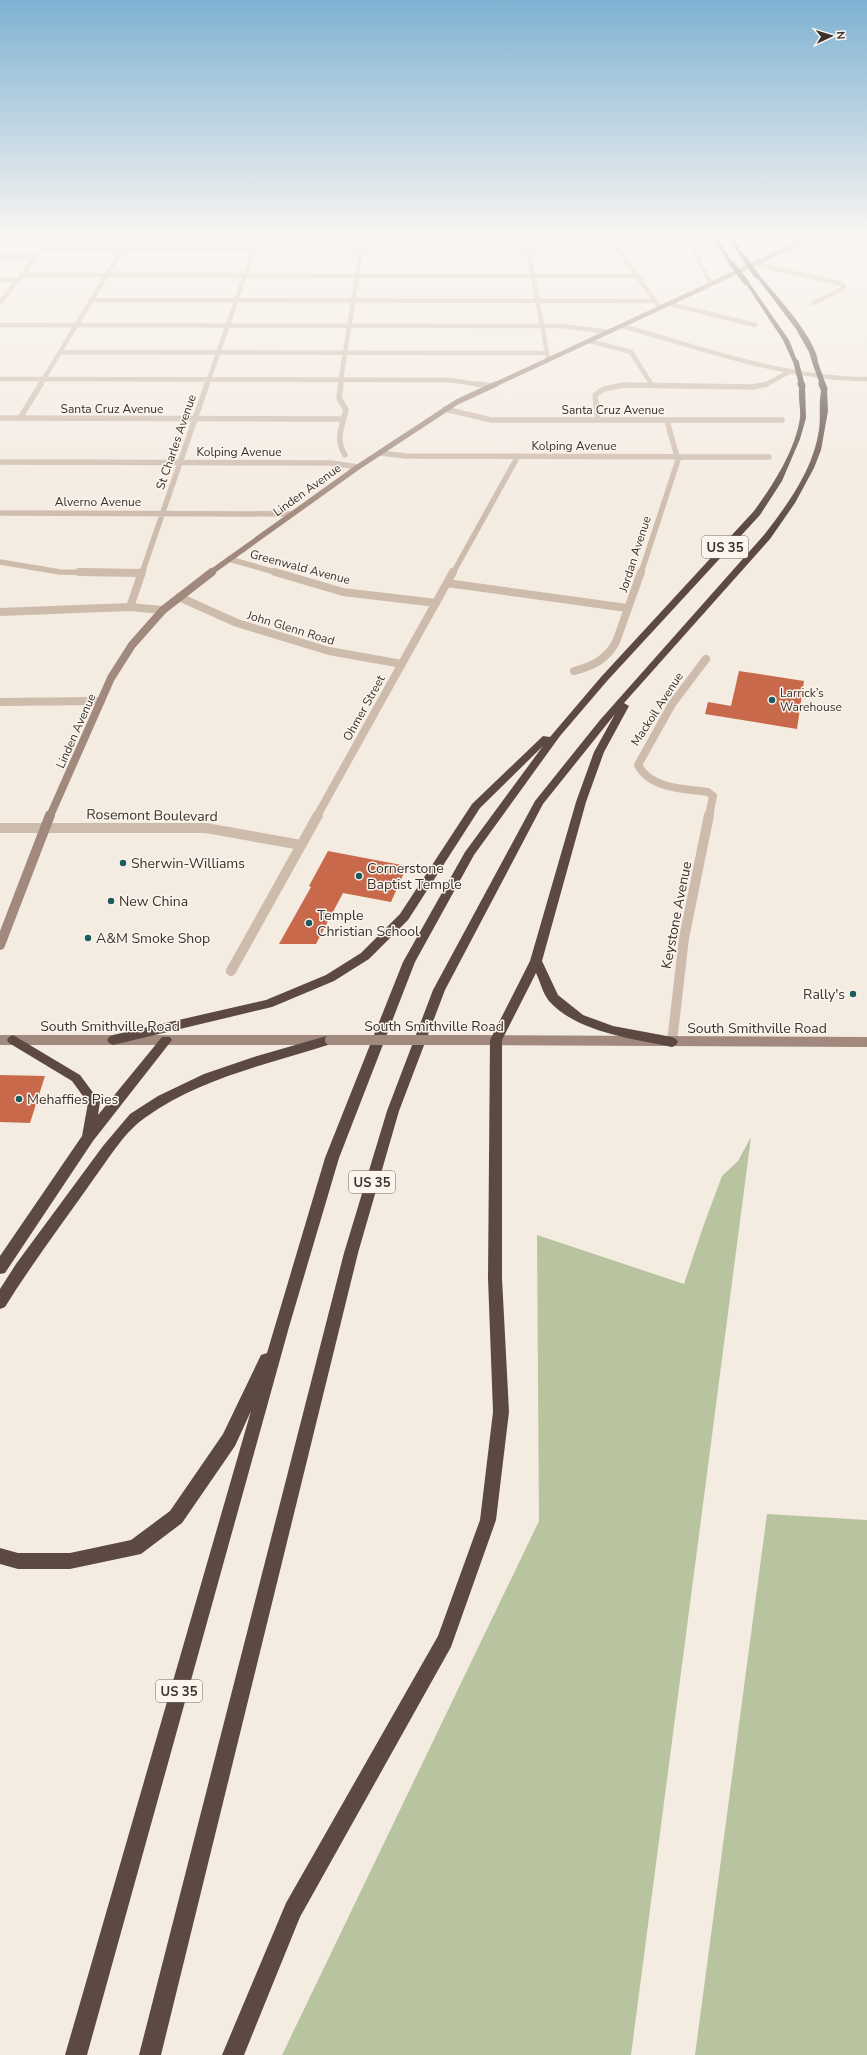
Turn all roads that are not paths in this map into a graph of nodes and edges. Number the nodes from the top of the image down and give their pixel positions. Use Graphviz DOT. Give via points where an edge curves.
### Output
graph roads {
  1 [pos="71,334"];
  2 [pos="225,334"];
  3 [pos="348,334"];
  4 [pos="543,334"];
  5 [pos="605,334"];
  6 [pos="651,334"];
  7 [pos="782,334"];
  8 [pos="803,334"];
  9 [pos="590,341"];
  10 [pos="60,352"];
  11 [pos="218,352"];
  12 [pos="345,352"];
  13 [pos="547,356"];
  14 [pos="790,372"];
  15 [pos="0,379"];
  16 [pos="43,379"];
  17 [pos="208,379"];
  18 [pos="867,379"];
  19 [pos="341,380"];
  20 [pos="652,385"];
  21 [pos="491,386"];
  22 [pos="445,410"];
  23 [pos="0,418"];
  24 [pos="20,418"];
  25 [pos="195,419"];
  26 [pos="344,419"];
  27 [pos="598,420"];
  28 [pos="782,420"];
  29 [pos="666,421"];
  30 [pos="380,453"];
  31 [pos="345,455"];
  32 [pos="518,456"];
  33 [pos="677,457"];
  34 [pos="769,457"];
  35 [pos="0,462"];
  36 [pos="180,463"];
  37 [pos="358,467"];
  38 [pos="0,513"];
  39 [pos="162,513"];
  40 [pos="292,514"];
  41 [pos="229,559"];
  42 [pos="0,562"];
  43 [pos="140,573"];
  44 [pos="447,583"];
  45 [pos="179,597"];
  46 [pos="436,603"];
  47 [pos="130,607"];
  48 [pos="627,608"];
  49 [pos="163,610"];
  50 [pos="0,612"];
  51 [pos="706,659"];
  52 [pos="402,664"];
  53 [pos="574,671"];
  54 [pos="634,688"];
  55 [pos="590,696"];
  56 [pos="101,701"];
  57 [pos="0,702"];
  58 [pos="712,794"];
  59 [pos="45,827"];
  60 [pos="0,828"];
  61 [pos="301,845"];
  62 [pos="0,945"];
  63 [pos="536,962"];
  64 [pos="231,971"];
  65 [pos="0,1040"];
  66 [pos="13,1040"];
  67 [pos="113,1040"];
  68 [pos="166,1040"];
  69 [pos="330,1040"];
  70 [pos="496,1040"];
  71 [pos="672,1042"];
  72 [pos="867,1042"];
  73 [pos="88,1137"];
  74 [pos="0,1268"];
  75 [pos="0,1302"];
  76 [pos="282,1327"];
  77 [pos="0,1556"];
  78 [pos="76,2055"];
  79 [pos="150,2055"];
  80 [pos="233,2055"];
  1 -- 10 [label="street"];
  2 -- 11 [label="street, St Charles Avenue"];
  3 -- 12 [label="street"];
  4 -- 13 [label="street"];
  5 -- 9 [label="main road, Linden Avenue"];
  6 -- 14 [label="street"];
  7 -- 55 [label="highway, US 35, bridge" via="796,362 802,386 803,418 779,481 757,513"];
  8 -- 54 [label="highway, US 35, bridge" via="809,343 824,389 825,418 819,448 809,475 790,507 767,537"];
  9 -- 13 [label="main road, Linden Avenue"];
  9 -- 20 [label="street" via="631,352"];
  10 -- 11 [label="street"];
  10 -- 16 [label="street"];
  11 -- 12 [label="street"];
  11 -- 17 [label="street, St Charles Avenue"];
  12 -- 13 [label="street"];
  12 -- 19 [label="street"];
  13 -- 21 [label="main road, Linden Avenue"];
  14 -- 18 [label="street" via="835,379"];
  14 -- 20 [label="street" via="765,385 753,387"];
  15 -- 16 [label="street"];
  16 -- 17 [label="street"];
  16 -- 24 [label="street"];
  17 -- 19 [label="street"];
  17 -- 25 [label="street, St Charles Avenue"];
  19 -- 21 [label="street" via="450,380"];
  19 -- 26 [label="street" via="339,398 346,410"];
  20 -- 27 [label="street" via="624,385 601,390 594,398"];
  21 -- 22 [label="main road, Linden Avenue"];
  22 -- 27 [label="street, Santa Cruz Avenue" via="491,420"];
  22 -- 30 [label="main road, Linden Avenue"];
  23 -- 24 [label="street, Santa Cruz Avenue"];
  24 -- 25 [label="street, Santa Cruz Avenue"];
  25 -- 26 [label="street, Santa Cruz Avenue"];
  25 -- 36 [label="street, St Charles Avenue"];
  26 -- 31 [label="street" via="341,422 339,442"];
  27 -- 29 [label="street, Santa Cruz Avenue"];
  28 -- 29 [label="street, Santa Cruz Avenue"];
  29 -- 33 [label="street, Jordan Avenue"];
  30 -- 32 [label="street, Kolping Avenue" via="405,456"];
  30 -- 37 [label="main road, Linden Avenue"];
  32 -- 33 [label="street, Kolping Avenue"];
  32 -- 44 [label="street, Ohmer Street"];
  33 -- 34 [label="street, Kolping Avenue"];
  33 -- 48 [label="street, Jordan Avenue" via="675,472"];
  35 -- 36 [label="street, Kolping Avenue"];
  36 -- 37 [label="street, Kolping Avenue" via="331,463"];
  36 -- 39 [label="street, St Charles Avenue"];
  37 -- 40 [label="main road, Linden Avenue"];
  38 -- 39 [label="street, Alverno Avenue"];
  39 -- 40 [label="street, Alverno Avenue"];
  39 -- 43 [label="street, St Charles Avenue"];
  40 -- 41 [label="main road, Linden Avenue"];
  41 -- 45 [label="main road, Linden Avenue"];
  41 -- 46 [label="street, Greenwald Avenue" via="343,592"];
  42 -- 43 [label="street" via="60,572"];
  43 -- 47 [label="street, St Charles Avenue"];
  44 -- 46 [label="street, Ohmer Street"];
  44 -- 48 [label="street"];
  45 -- 49 [label="main road, Linden Avenue"];
  45 -- 52 [label="street, John Glenn Road" via="237,623 342,655"];
  46 -- 52 [label="street, Ohmer Street"];
  47 -- 49 [label="street"];
  47 -- 50 [label="street"];
  48 -- 53 [label="street, Jordan Avenue" via="621,634 613,648 592,666"];
  49 -- 56 [label="main road, Linden Avenue" via="132,645 111,678"];
  51 -- 58 [label="street, Mackoil Avenue" via="672,704 638,765 641,772 655,782"];
  52 -- 61 [label="street, Ohmer Street"];
  54 -- 63 [label="highway" via="599,752 580,802"];
  54 -- 79 [label="highway, US 35" via="603,722 539,803 440,990 393,1111 351,1253"];
  55 -- 67 [label="highway" via="476,806 404,917 365,956 330,978 268,1004"];
  55 -- 76 [label="highway, US 35" via="557,734 469,854 409,962 332,1158"];
  56 -- 57 [label="street"];
  56 -- 59 [label="main road, Linden Avenue"];
  58 -- 71 [label="street, Keystone Avenue" via="712,805 684,938"];
  59 -- 60 [label="street, Rosemont Boulevard"];
  59 -- 61 [label="street, Rosemont Boulevard" via="206,828"];
  59 -- 62 [label="main road, Linden Avenue"];
  61 -- 64 [label="street, Ohmer Street"];
  63 -- 70 [label="highway"];
  63 -- 71 [label="highway" via="553,998 579,1018 612,1030"];
  65 -- 66 [label="main road, South Smithville Road"];
  66 -- 67 [label="main road, South Smithville Road"];
  66 -- 73 [label="highway" via="76,1078 94,1102"];
  67 -- 68 [label="main road, South Smithville Road"];
  68 -- 69 [label="main road, South Smithville Road"];
  68 -- 73 [label="highway"];
  69 -- 70 [label="main road, South Smithville Road, bridge"];
  69 -- 75 [label="highway" via="232,1068 185,1086 139,1114 107,1150 20,1269"];
  70 -- 71 [label="main road, South Smithville Road"];
  70 -- 80 [label="highway" via="495,1278 501,1412 488,1520 444,1641 292,1910"];
  71 -- 72 [label="main road, South Smithville Road"];
  73 -- 74 [label="highway"];
  76 -- 77 [label="highway" via="229,1440 176,1517 134,1548 70,1561 18,1561"];
  76 -- 78 [label="highway, US 35"];
}
